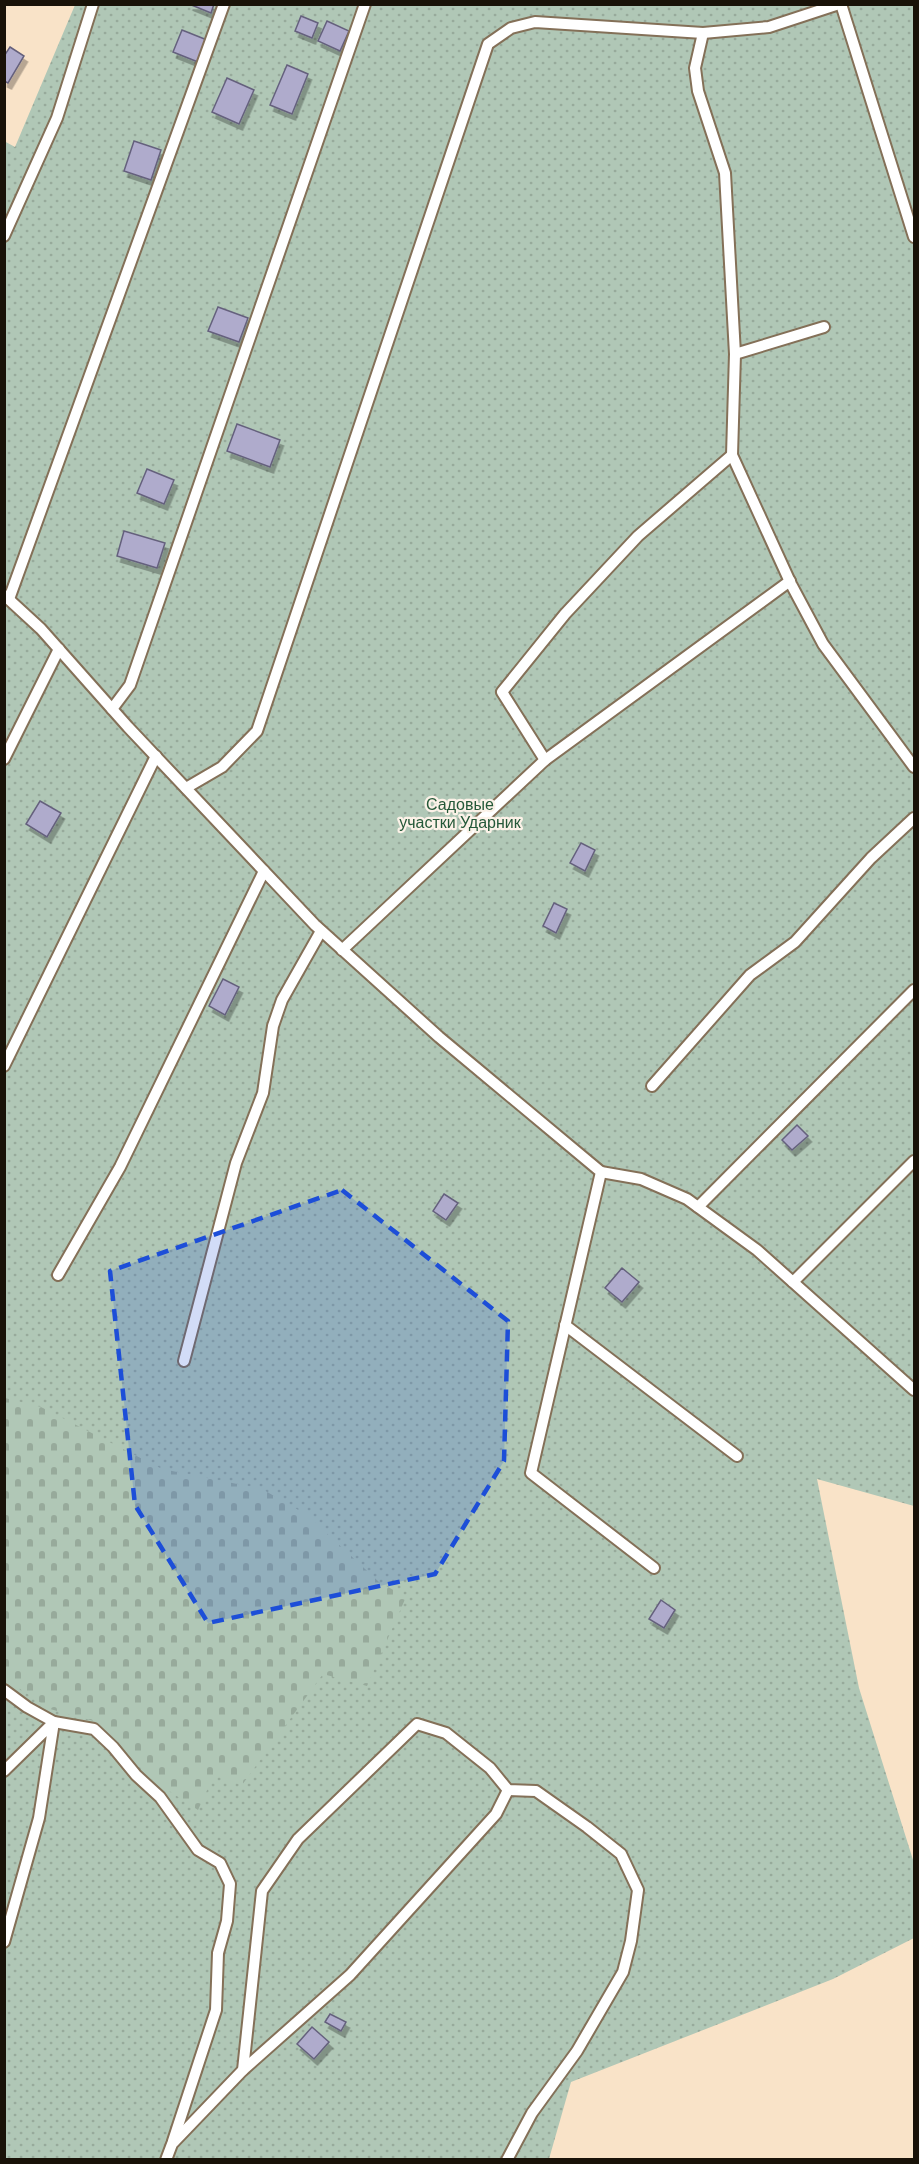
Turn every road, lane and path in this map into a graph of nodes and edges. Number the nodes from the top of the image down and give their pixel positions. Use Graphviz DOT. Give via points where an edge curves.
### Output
graph roads {
  1 [pos="93,4"];
  2 [pos="224,4"];
  3 [pos="365,4"];
  4 [pos="840,4"];
  5 [pos="703,33"];
  6 [pos="4,236"];
  7 [pos="915,237"];
  8 [pos="824,327"];
  9 [pos="735,354"];
  10 [pos="732,455"];
  11 [pos="790,581"];
  12 [pos="7,597"];
  13 [pos="59,649"];
  14 [pos="112,709"];
  15 [pos="156,756"];
  16 [pos="4,759"];
  17 [pos="545,760"];
  18 [pos="915,767"];
  19 [pos="186,788"];
  20 [pos="915,818"];
  21 [pos="264,871"];
  22 [pos="321,931"];
  23 [pos="342,950"];
  24 [pos="915,990"];
  25 [pos="4,1066"];
  26 [pos="652,1086"];
  27 [pos="915,1161"];
  28 [pos="601,1172"];
  29 [pos="698,1207"];
  30 [pos="58,1275"];
  31 [pos="793,1282"];
  32 [pos="565,1325"];
  33 [pos="184,1361"];
  34 [pos="915,1390"];
  35 [pos="737,1456"];
  36 [pos="654,1568"];
  37 [pos="4,1690"];
  38 [pos="54,1722"];
  39 [pos="4,1771"];
  40 [pos="508,1790"];
  41 [pos="4,1942"];
  42 [pos="243,2070"];
  43 [pos="172,2144"];
  44 [pos="166,2160"];
  45 [pos="507,2160"];
  1 -- 6 [label="lane" via="57,118"];
  2 -- 12 [label="lane"];
  3 -- 14 [label="lane" via="130,685"];
  4 -- 5 [label="lane" via="769,27"];
  4 -- 7 [label="lane"];
  5 -- 9 [label="lane" via="695,68 698,91 725,173"];
  5 -- 19 [label="lane" via="535,22 511,28 488,44 257,731 222,767"];
  8 -- 9 [label="lane"];
  9 -- 10 [label="lane"];
  10 -- 11 [label="lane"];
  10 -- 17 [label="lane" via="638,536 565,614 502,692"];
  11 -- 17 [label="lane"];
  11 -- 18 [label="lane" via="823,644"];
  12 -- 13 [label="lane"];
  13 -- 14 [label="lane"];
  13 -- 16 [label="lane"];
  14 -- 15 [label="lane"];
  15 -- 19 [label="lane"];
  15 -- 25 [label="lane"];
  17 -- 23 [label="lane"];
  19 -- 21 [label="lane"];
  20 -- 26 [label="lane" via="871,858 795,942 750,975"];
  21 -- 22 [label="lane"];
  21 -- 30 [label="lane" via="120,1167"];
  22 -- 23 [label="lane"];
  22 -- 33 [label="lane" via="282,1000 273,1026 263,1093 236,1162"];
  23 -- 28 [label="lane"];
  24 -- 29 [label="lane"];
  27 -- 31 [label="lane"];
  28 -- 29 [label="lane" via="640,1179"];
  28 -- 32 [label="lane"];
  29 -- 31 [label="lane"];
  31 -- 34 [label="lane"];
  32 -- 35 [label="lane"];
  32 -- 36 [label="lane" via="531,1473"];
  37 -- 38 [label="lane"];
  38 -- 39 [label="lane"];
  38 -- 41 [label="lane" via="39,1818"];
  38 -- 43 [label="lane" via="94,1729 160,1797 198,1850 220,1863 230,1884 227,1921 218,1953 216,2010"];
  40 -- 42 [label="lane" via="496,1814 350,1975"];
  40 -- 42 [label="lane" via="490,1768 446,1733 417,1725 298,1839 262,1891"];
  40 -- 45 [label="lane" via="536,1791 587,1827 621,1854 638,1890 623,1972 577,2051 532,2113"];
  42 -- 43 [label="lane"];
  43 -- 44 [label="lane"];
}
